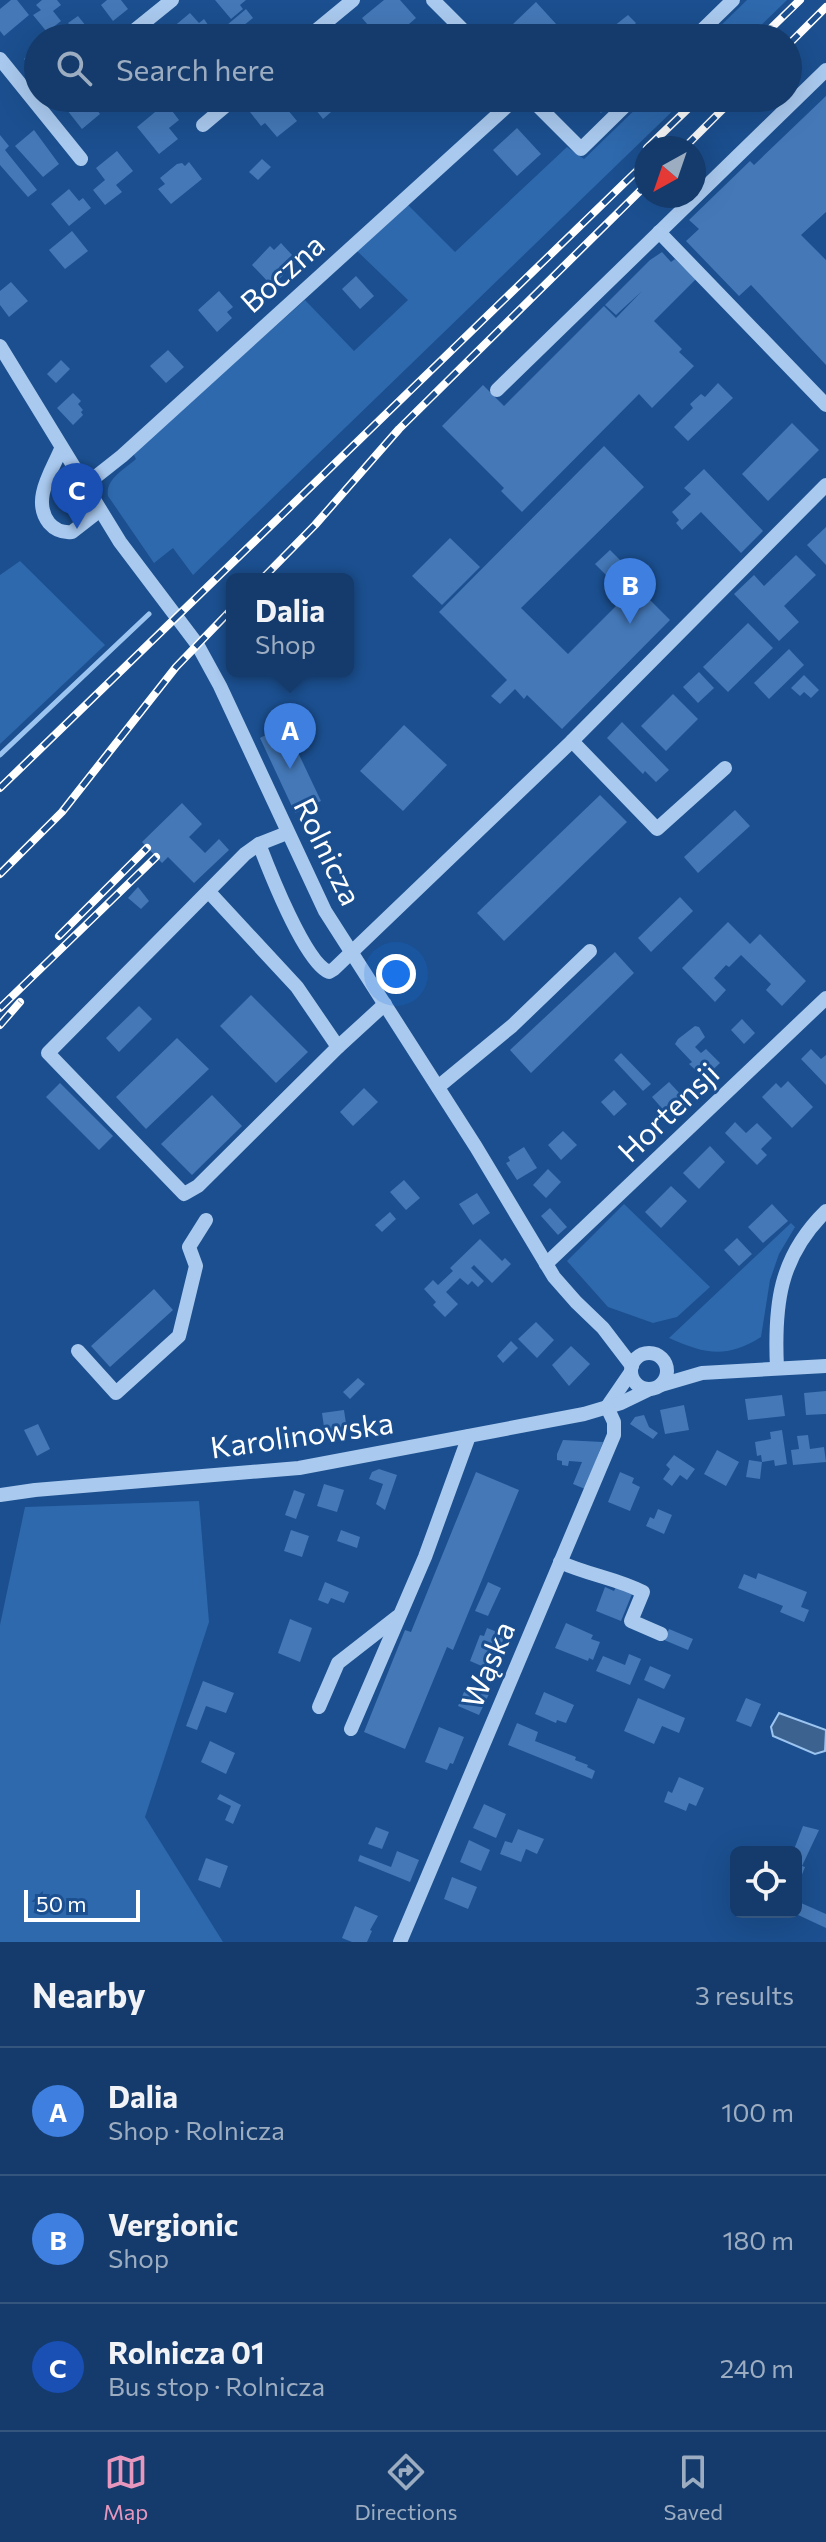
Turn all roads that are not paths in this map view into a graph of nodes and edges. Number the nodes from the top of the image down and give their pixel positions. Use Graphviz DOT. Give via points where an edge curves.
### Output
graph roads {
  1 [pos="172,0"];
  2 [pos="353,0"];
  3 [pos="433,0"];
  4 [pos="733,0"];
  5 [pos="142,24"];
  6 [pos="324,24"];
  7 [pos="457,24"];
  8 [pos="708,24"];
  9 [pos="0,59"];
  10 [pos="826,70"];
  11 [pos="24,82"];
  12 [pos="802,93"];
  13 [pos="50,112"];
  14 [pos="218,112"];
  15 [pos="501,112"];
  16 [pos="544,112"];
  17 [pos="619,112"];
  18 [pos="783,112"];
  19 [pos="203,125"];
  20 [pos="81,159"];
  21 [pos="659,232"];
  22 [pos="0,346"];
  23 [pos="497,390"];
  24 [pos="826,405"];
  25 [pos="61,449"];
  26 [pos="826,485"];
  27 [pos="84,486"];
  28 [pos="99,511"];
  29 [pos="572,741"];
  30 [pos="725,768"];
  31 [pos="287,833"];
  32 [pos="259,844"];
  33 [pos="209,892"];
  34 [pos="590,951"];
  35 [pos="352,954"];
  36 [pos="826,998"];
  37 [pos="385,1004"];
  38 [pos="338,1047"];
  39 [pos="438,1087"];
  40 [pos="826,1211"];
  41 [pos="206,1220"];
  42 [pos="546,1264"];
  43 [pos="603,1328"];
  44 [pos="78,1351"];
  45 [pos="648,1353"];
  46 [pos="663,1359"];
  47 [pos="826,1366"];
  48 [pos="777,1368"];
  49 [pos="631,1369"];
  50 [pos="702,1373"];
  51 [pos="656,1387"];
  52 [pos="607,1407"];
  53 [pos="469,1436"];
  54 [pos="0,1495"];
  55 [pos="560,1562"];
  56 [pos="400,1614"];
  57 [pos="661,1634"];
  58 [pos="319,1707"];
  59 [pos="351,1729"];
  60 [pos="400,1942"];
  1 -- 5 [label="street"];
  2 -- 6 [label="street"];
  3 -- 7 [label="street"];
  4 -- 8 [label="street"];
  9 -- 11 [label="street"];
  10 -- 12 [label="street"];
  13 -- 20 [label="street"];
  14 -- 19 [label="street"];
  15 -- 27 [label="street, Boczna"];
  16 -- 17 [label="street" via="581,149"];
  18 -- 21 [label="street"];
  21 -- 23 [label="street"];
  21 -- 24 [label="street"];
  22 -- 25 [label="street, Rolnicza"];
  25 -- 27 [label="street, Rolnicza"];
  25 -- 28 [label="street" via="41,499 47,521 59,531 72,532"];
  26 -- 29 [label="street"];
  27 -- 28 [label="street, Rolnicza"];
  28 -- 31 [label="street, Rolnicza" via="197,644"];
  29 -- 30 [label="street" via="657,829"];
  29 -- 35 [label="street"];
  31 -- 32 [label="street"];
  31 -- 35 [label="street, Rolnicza"];
  32 -- 33 [label="street"];
  32 -- 35 [label="street" via="295,926 322,969 329,972"];
  33 -- 38 [label="street" via="297,987"];
  33 -- 38 [label="street" via="48,1053 184,1194"];
  34 -- 39 [label="street"];
  35 -- 37 [label="street, Rolnicza"];
  36 -- 42 [label="street, Hortensji"];
  37 -- 38 [label="street"];
  37 -- 39 [label="street, Rolnicza"];
  39 -- 42 [label="street, Rolnicza"];
  40 -- 48 [label="street" via="796,1248 784,1278 776,1317"];
  41 -- 44 [label="street" via="189,1247 196,1266 179,1336 116,1393"];
  42 -- 43 [label="street, Rolnicza"];
  43 -- 45 [label="street, Rolnicza"];
  43 -- 49 [label="street, Rolnicza"];
  45 -- 46 [label="street"];
  45 -- 49 [label="street"];
  46 -- 50 [label="street, Karolinowska"];
  46 -- 51 [label="street" via="667,1370"];
  47 -- 48 [label="street, Karolinowska"];
  48 -- 50 [label="street, Karolinowska"];
  49 -- 51 [label="street" via="635,1382"];
  49 -- 52 [label="street"];
  50 -- 51 [label="street, Karolinowska"];
  51 -- 52 [label="street, Karolinowska"];
  52 -- 53 [label="street, Karolinowska"];
  52 -- 55 [label="street, Wąska" via="614,1435"];
  53 -- 54 [label="street, Karolinowska" via="299,1468"];
  53 -- 56 [label="street"];
  55 -- 57 [label="street" via="643,1592 631,1621"];
  55 -- 60 [label="street, Wąska"];
  56 -- 58 [label="street" via="338,1663"];
  56 -- 59 [label="street"];
}
